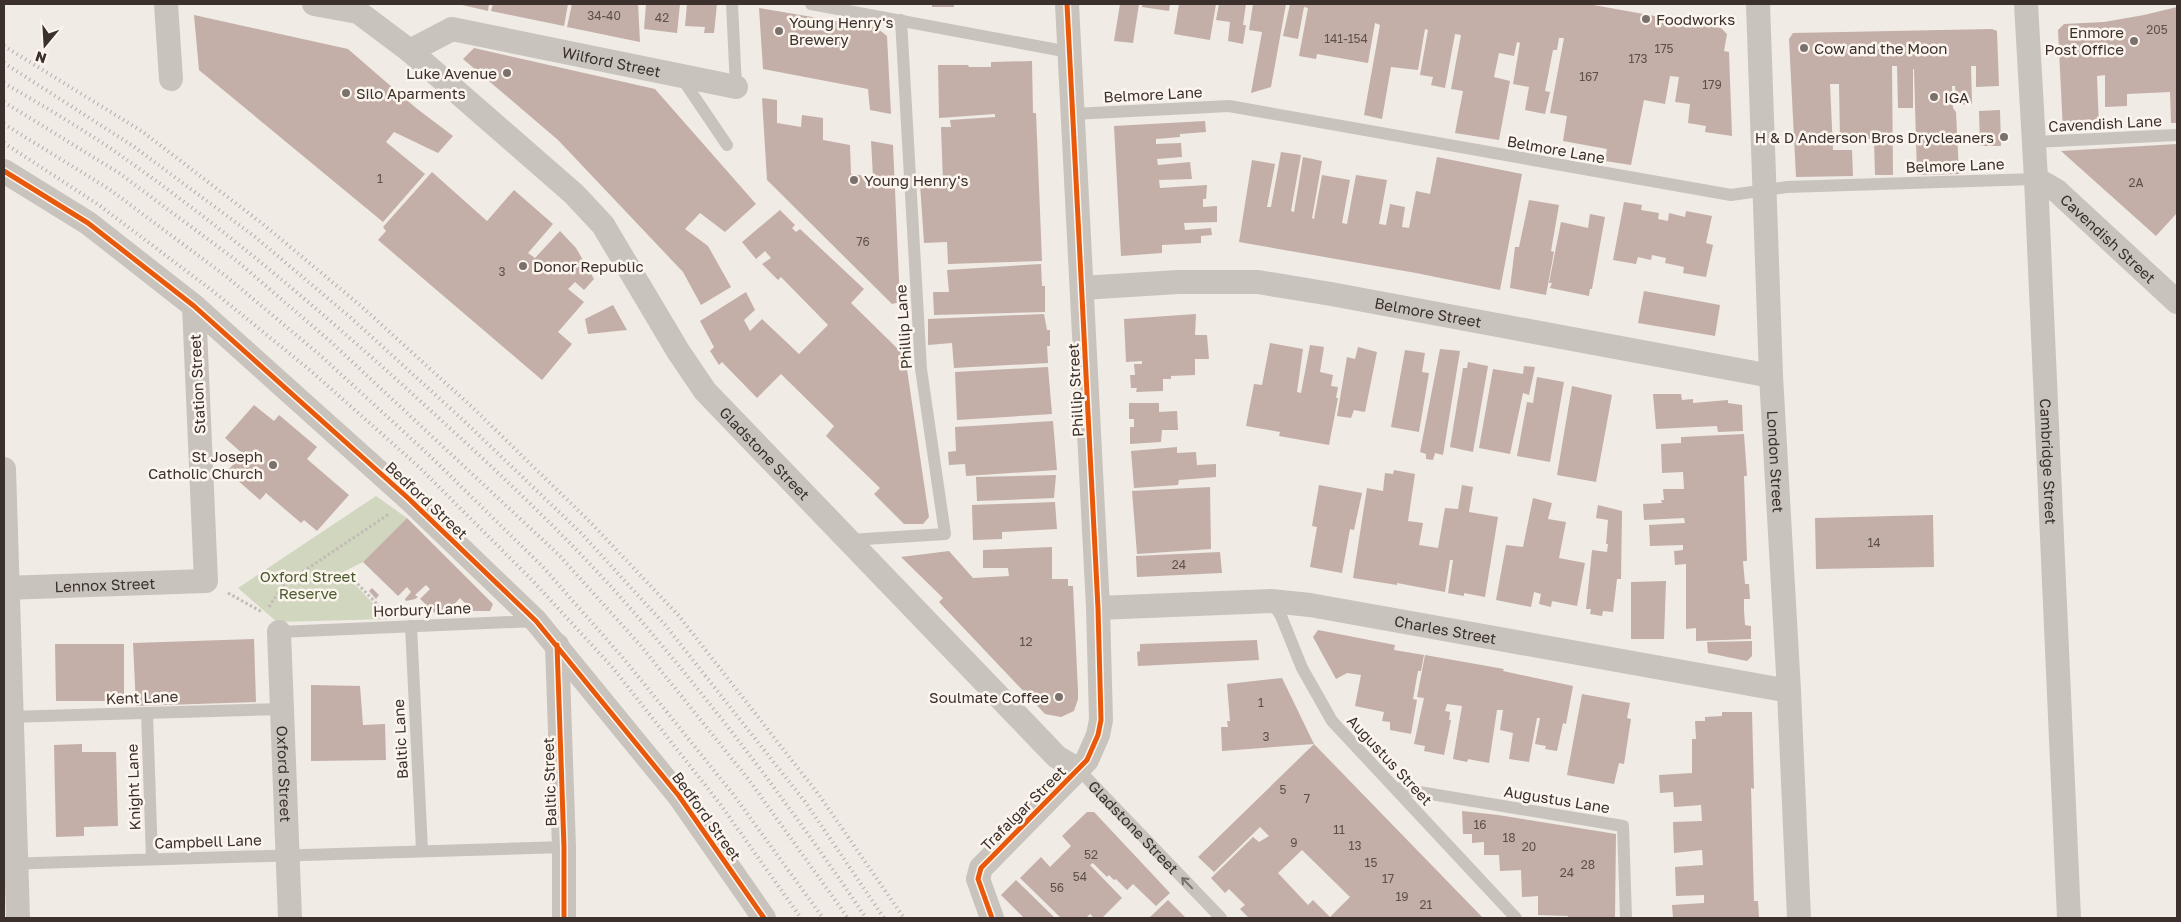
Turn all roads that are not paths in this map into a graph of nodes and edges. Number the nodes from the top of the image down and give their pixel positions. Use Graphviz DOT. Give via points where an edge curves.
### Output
graph roads {
  1 [pos="166,4"];
  2 [pos="314,4"];
  3 [pos="732,4"];
  4 [pos="811,4"];
  5 [pos="1067,4"];
  6 [pos="1758,4"];
  7 [pos="2026,4"];
  8 [pos="901,20"];
  9 [pos="410,50"];
  10 [pos="1069,52"];
  11 [pos="680,76"];
  12 [pos="171,79"];
  13 [pos="736,87"];
  14 [pos="1073,114"];
  15 [pos="2177,136"];
  16 [pos="2034,142"];
  17 [pos="727,145"];
  18 [pos="4,171"];
  19 [pos="2036,178"];
  20 [pos="1766,190"];
  21 [pos="1082,288"];
  22 [pos="2177,302"];
  23 [pos="194,306"];
  24 [pos="1771,376"];
  25 [pos="4,469"];
  26 [pos="849,540"];
  27 [pos="206,581"];
  28 [pos="6,588"];
  29 [pos="1272,601"];
  30 [pos="1098,608"];
  31 [pos="536,621"];
  32 [pos="405,626"];
  33 [pos="279,632"];
  34 [pos="557,645"];
  35 [pos="1789,691"];
  36 [pos="282,709"];
  37 [pos="147,713"];
  38 [pos="8,717"];
  39 [pos="1079,770"];
  40 [pos="1395,788"];
  41 [pos="564,847"];
  42 [pos="422,850"];
  43 [pos="288,855"];
  44 [pos="152,859"];
  45 [pos="10,864"];
  46 [pos="18,918"];
  47 [pos="290,918"];
  48 [pos="564,918"];
  49 [pos="764,918"];
  50 [pos="992,918"];
  51 [pos="1221,918"];
  52 [pos="1516,918"];
  53 [pos="1626,918"];
  54 [pos="1799,918"];
  55 [pos="2069,918"];
  1 -- 12 [label="street"];
  2 -- 9 [label="street, Gladstone Street" via="358,12"];
  3 -- 13 [label="lane, Wilford Street"];
  4 -- 8 [label="lane"];
  5 -- 10 [label="street, Phillip Street"];
  6 -- 20 [label="street, London Street"];
  7 -- 16 [label="street, Cambridge Street"];
  8 -- 10 [label="lane"];
  8 -- 26 [label="lane, Phillip Lane" via="921,369 945,534"];
  9 -- 11 [label="street, Wilford Street" via="452,29"];
  9 -- 26 [label="street, Gladstone Street" via="574,194 603,225 705,391"];
  10 -- 14 [label="street, Phillip Street"];
  11 -- 13 [label="street, Wilford Street"];
  11 -- 17 [label="lane"];
  14 -- 20 [label="lane, Belmore Lane" via="1228,106 1731,195"];
  14 -- 21 [label="street, Phillip Street"];
  15 -- 16 [label="lane, Cavendish Lane"];
  16 -- 19 [label="street, Cambridge Street"];
  18 -- 23 [label="street, Bedford Street" via="88,223"];
  19 -- 20 [label="lane, Belmore Lane"];
  19 -- 22 [label="street, Cavendish Street" via="2057,191"];
  19 -- 55 [label="street, Cambridge Street"];
  20 -- 24 [label="street, London Street"];
  21 -- 24 [label="street, Belmore Street" via="1178,282 1258,282"];
  21 -- 30 [label="street, Phillip Street"];
  23 -- 27 [label="street, Station Street"];
  23 -- 31 [label="street, Bedford Street" via="409,499"];
  24 -- 35 [label="street, London Street"];
  25 -- 28 [label="street"];
  26 -- 39 [label="street, Gladstone Street" via="1057,757"];
  27 -- 28 [label="street, Lennox Street"];
  28 -- 38 [label="street"];
  29 -- 30 [label="street, Charles Street"];
  29 -- 35 [label="street, Charles Street" via="1310,605"];
  29 -- 40 [label="lane, Augustus Street" via="1302,668 1332,720"];
  30 -- 39 [label="street, Phillip Street" via="1101,720 1093,750"];
  31 -- 32 [label="lane, Horbury Lane"];
  31 -- 34 [label="street, Bedford Street"];
  32 -- 33 [label="lane, Horbury Lane"];
  32 -- 42 [label="lane, Baltic Lane"];
  33 -- 36 [label="street, Oxford Street"];
  34 -- 41 [label="street, Baltic Street"];
  34 -- 49 [label="street, Bedford Street" via="679,796"];
  35 -- 54 [label="street, London Street"];
  36 -- 37 [label="lane, Kent Lane"];
  36 -- 43 [label="street, Oxford Street"];
  37 -- 38 [label="lane, Kent Lane"];
  37 -- 44 [label="lane, Knight Lane"];
  38 -- 45 [label="street"];
  39 -- 50 [label="street, Trafalgar Street" via="981,868 978,880"];
  51 -- 39 [label="lane, Gladstone Street, one-way"];
  40 -- 52 [label="lane, Augustus Street"];
  40 -- 53 [label="lane, Augustus Lane" via="1624,826"];
  41 -- 42 [label="lane, Campbell Lane"];
  41 -- 48 [label="street, Baltic Street"];
  42 -- 43 [label="lane, Campbell Lane"];
  43 -- 44 [label="lane, Campbell Lane"];
  43 -- 47 [label="street, Oxford Street"];
  44 -- 45 [label="lane, Campbell Lane"];
  45 -- 46 [label="street"];
}
